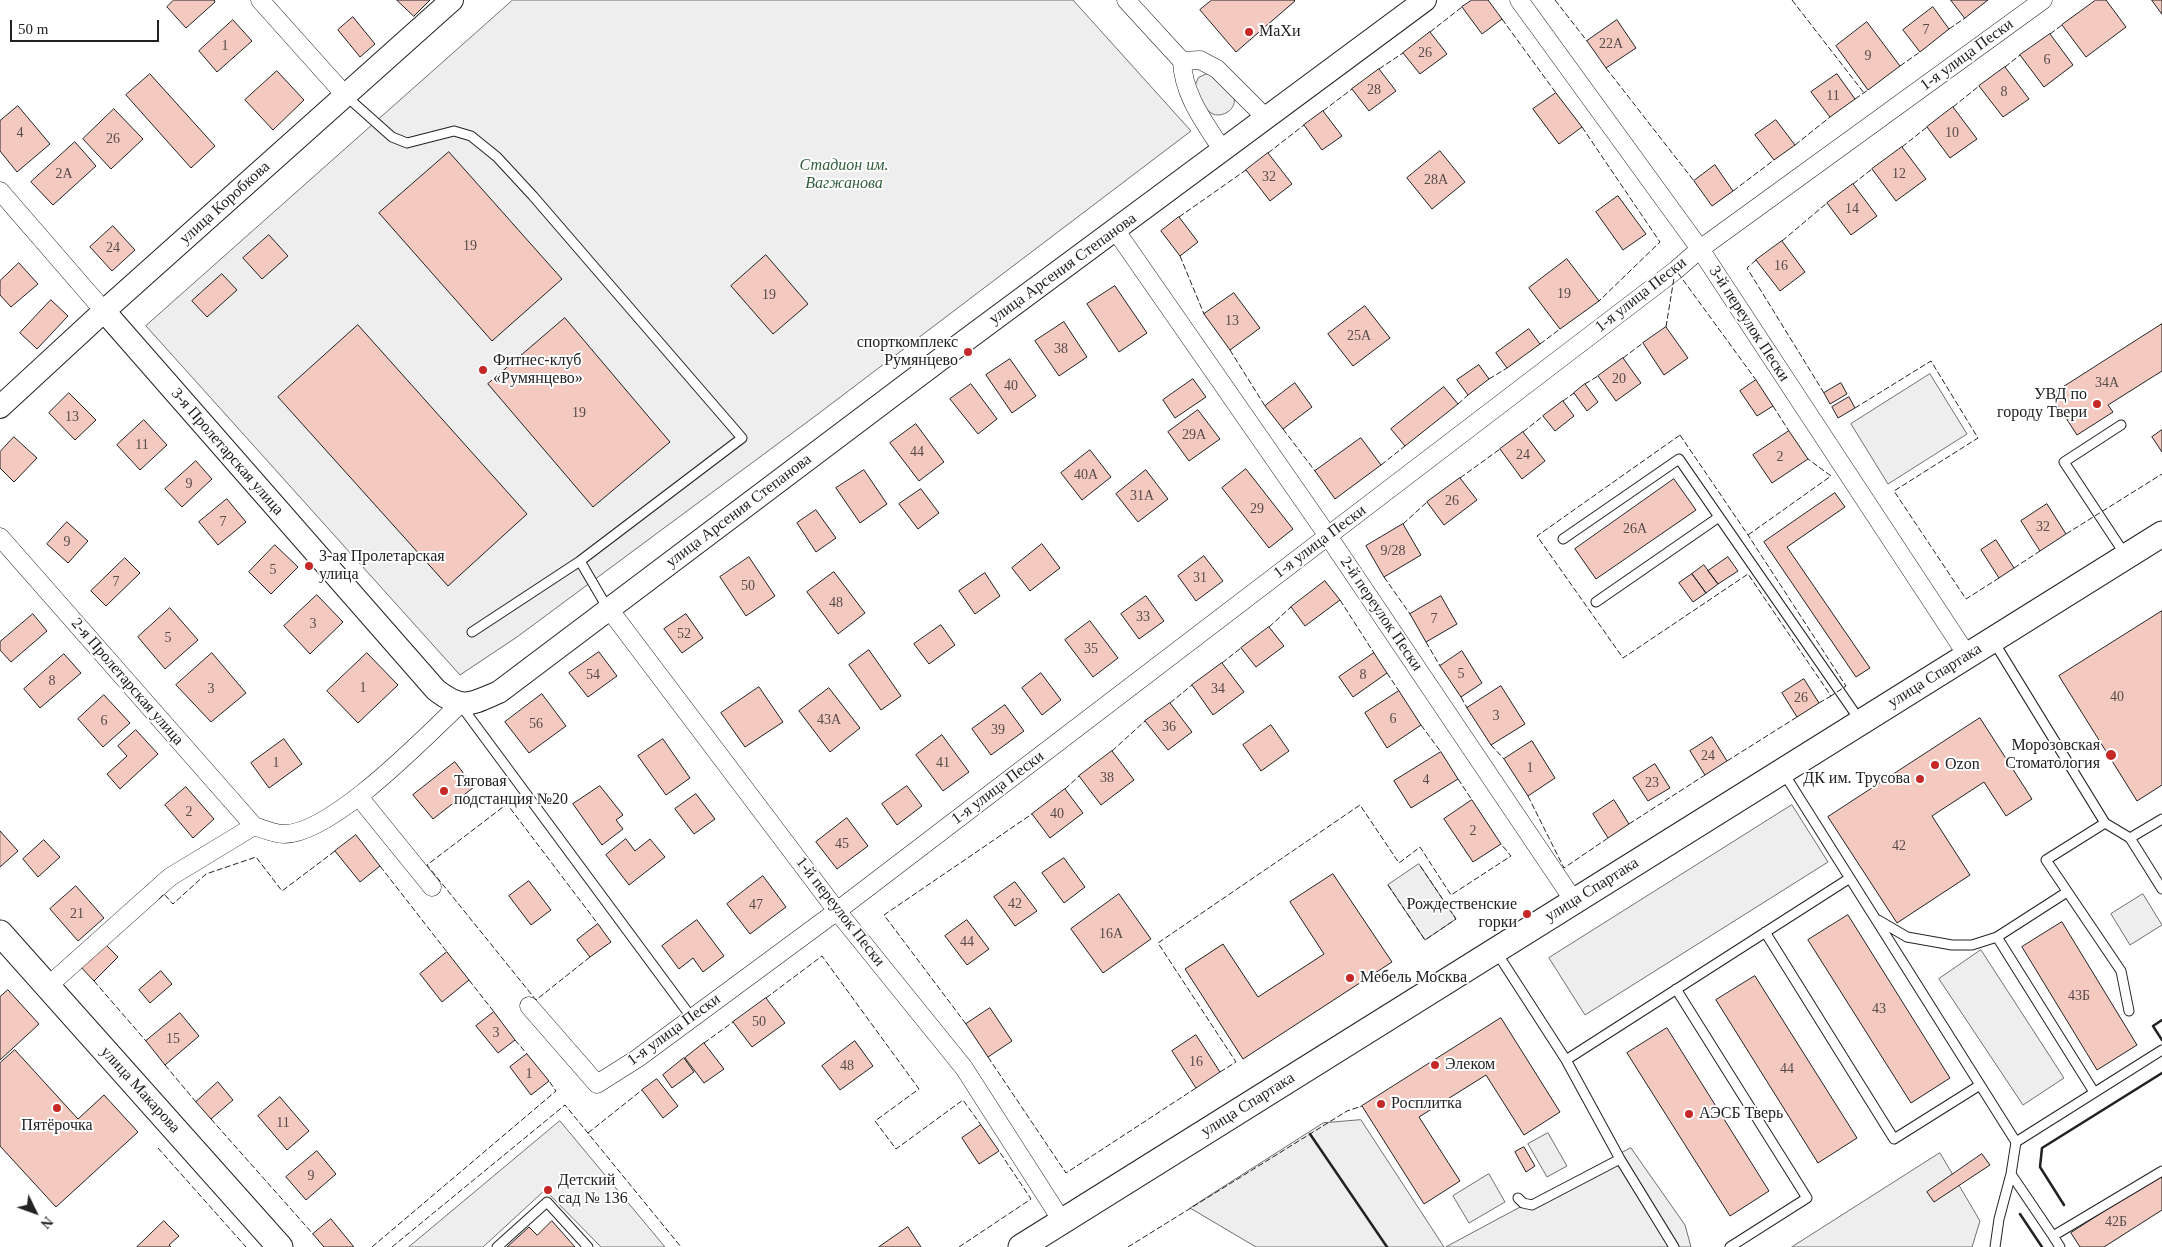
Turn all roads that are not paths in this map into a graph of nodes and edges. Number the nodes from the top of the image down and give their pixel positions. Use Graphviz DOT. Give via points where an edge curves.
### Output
graph roads {
  1 [pos="260,0"];
  2 [pos="452,0"];
  3 [pos="1126,0"];
  4 [pos="1425,0"];
  5 [pos="1519,0"];
  6 [pos="2044,0"];
  7 [pos="1182,61"];
  8 [pos="346,95"];
  9 [pos="1266,118"];
  10 [pos="1223,150"];
  11 [pos="0,191"];
  12 [pos="1116,231"];
  13 [pos="1700,249"];
  14 [pos="104,311"];
  15 [pos="0,407"];
  16 [pos="2121,424"];
  17 [pos="1719,517"];
  18 [pos="2162,534"];
  19 [pos="1328,536"];
  20 [pos="0,537"];
  21 [pos="1564,539"];
  22 [pos="2126,556"];
  23 [pos="580,561"];
  24 [pos="1596,602"];
  25 [pos="608,609"];
  26 [pos="472,632"];
  27 [pos="1992,640"];
  28 [pos="1967,656"];
  29 [pos="460,704"];
  30 [pos="1861,722"];
  31 [pos="1783,771"];
  32 [pos="359,797"];
  33 [pos="2162,819"];
  34 [pos="2105,823"];
  35 [pos="254,826"];
  36 [pos="2130,838"];
  37 [pos="1850,878"];
  38 [pos="432,887"];
  39 [pos="2162,889"];
  40 [pos="2067,892"];
  41 [pos="1574,902"];
  42 [pos="837,911"];
  43 [pos="1875,918"];
  44 [pos="1765,932"];
  45 [pos="1,937"];
  46 [pos="1997,937"];
  47 [pos="1496,950"];
  48 [pos="48,986"];
  49 [pos="1676,989"];
  50 [pos="529,1006"];
  51 [pos="2129,1011"];
  52 [pos="692,1018"];
  53 [pos="2162,1050"];
  54 [pos="1566,1060"];
  55 [pos="1980,1085"];
  56 [pos="2094,1092"];
  57 [pos="2016,1142"];
  58 [pos="1620,1159"];
  59 [pos="2162,1171"];
  60 [pos="2011,1174"];
  61 [pos="1518,1198"];
  62 [pos="1062,1221"];
  63 [pos="2053,1236"];
  64 [pos="280,1247"];
  65 [pos="497,1247"];
  66 [pos="588,1247"];
  67 [pos="1021,1247"];
  68 [pos="1674,1247"];
  69 [pos="1730,1247"];
  70 [pos="1995,1247"];
  71 [pos="2060,1247"];
  1 -- 8 [label="street"];
  2 -- 8 [label="street, улица Коробкова"];
  3 -- 7 [label="street"];
  4 -- 9 [label="street, улица Арсения Степанова"];
  5 -- 13 [label="street, 3-й переулок Пески"];
  6 -- 13 [label="street, 1-я улица Пески"];
  7 -- 9 [label="street" via="1200,60 1217,69"];
  7 -- 10 [label="street" via="1188,93"];
  8 -- 14 [label="street, улица Коробкова"];
  8 -- 23 [label="lane" via="392,137 407,143 454,131 472,136 497,157 742,438"];
  9 -- 10 [label="street, улица Арсения Степанова"];
  10 -- 12 [label="street, улица Арсения Степанова"];
  11 -- 14 [label="street, 3-я Пролетарская улица"];
  12 -- 19 [label="street, 2-й переулок Пески"];
  12 -- 25 [label="street, улица Арсения Степанова"];
  13 -- 19 [label="street, 1-я улица Пески"];
  13 -- 28 [label="street, 3-й переулок Пески"];
  14 -- 15 [label="street, улица Коробкова"];
  14 -- 29 [label="street, 3-я Пролетарская улица" via="436,690"];
  16 -- 22 [label="lane" via="2064,462"];
  17 -- 21 [label="lane" via="1679,459"];
  17 -- 24 [label="lane"];
  17 -- 30 [label="lane"];
  18 -- 22 [label="main road, улица Спартака"];
  19 -- 41 [label="street, 2-й переулок Пески"];
  19 -- 42 [label="street, 1-я улица Пески"];
  20 -- 35 [label="street, 2-я Пролетарская улица"];
  22 -- 27 [label="main road, улица Спартака"];
  23 -- 25 [label="lane"];
  23 -- 26 [label="lane"];
  25 -- 29 [label="street, улица Арсения Степанова" via="499,692 476,702"];
  25 -- 42 [label="street, 1-й переулок Пески"];
  27 -- 28 [label="main road, улица Спартака"];
  27 -- 34 [label="lane"];
  28 -- 30 [label="main road, улица Спартака"];
  29 -- 32 [label="street, улица Арсения Степанова"];
  29 -- 52 [label="lane"];
  30 -- 31 [label="main road, улица Спартака"];
  31 -- 37 [label="lane"];
  31 -- 41 [label="main road, улица Спартака"];
  32 -- 35 [label="street, улица Арсения Степанова" via="307,830 284,834"];
  32 -- 38 [label="street"];
  33 -- 36 [label="lane"];
  34 -- 36 [label="lane"];
  34 -- 40 [label="lane" via="2046,860"];
  35 -- 48 [label="street" via="170,877"];
  36 -- 39 [label="lane"];
  37 -- 43 [label="lane"];
  37 -- 44 [label="lane"];
  40 -- 46 [label="lane"];
  40 -- 51 [label="lane" via="2121,971"];
  41 -- 47 [label="main road, улица Спартака"];
  42 -- 52 [label="street, 1-я улица Пески"];
  42 -- 62 [label="street, 1-й переулок Пески" via="964,1068"];
  43 -- 46 [label="lane" via="1907,937 1952,945 1972,945"];
  43 -- 55 [label="lane"];
  44 -- 49 [label="lane"];
  44 -- 55 [label="lane" via="1894,1139"];
  45 -- 48 [label="main road, улица Макарова"];
  46 -- 56 [label="lane"];
  47 -- 54 [label="lane"];
  47 -- 62 [label="main road, улица Спартака"];
  48 -- 64 [label="main road, улица Макарова"];
  49 -- 54 [label="lane"];
  49 -- 69 [label="lane" via="1807,1198"];
  50 -- 52 [label="street, 1-я улица Пески" via="597,1084"];
  53 -- 56 [label="lane"];
  54 -- 58 [label="lane"];
  55 -- 57 [label="lane"];
  56 -- 57 [label="lane"];
  57 -- 60 [label="lane"];
  58 -- 61 [label="lane" via="1532,1205"];
  58 -- 68 [label="lane"];
  59 -- 63 [label="lane"];
  60 -- 63 [label="lane"];
  60 -- 70 [label="lane"];
  62 -- 67 [label="main road, улица Спартака"];
  63 -- 71 [label="lane"];
  65 -- 66 [label="lane" via="547,1202"];
}
